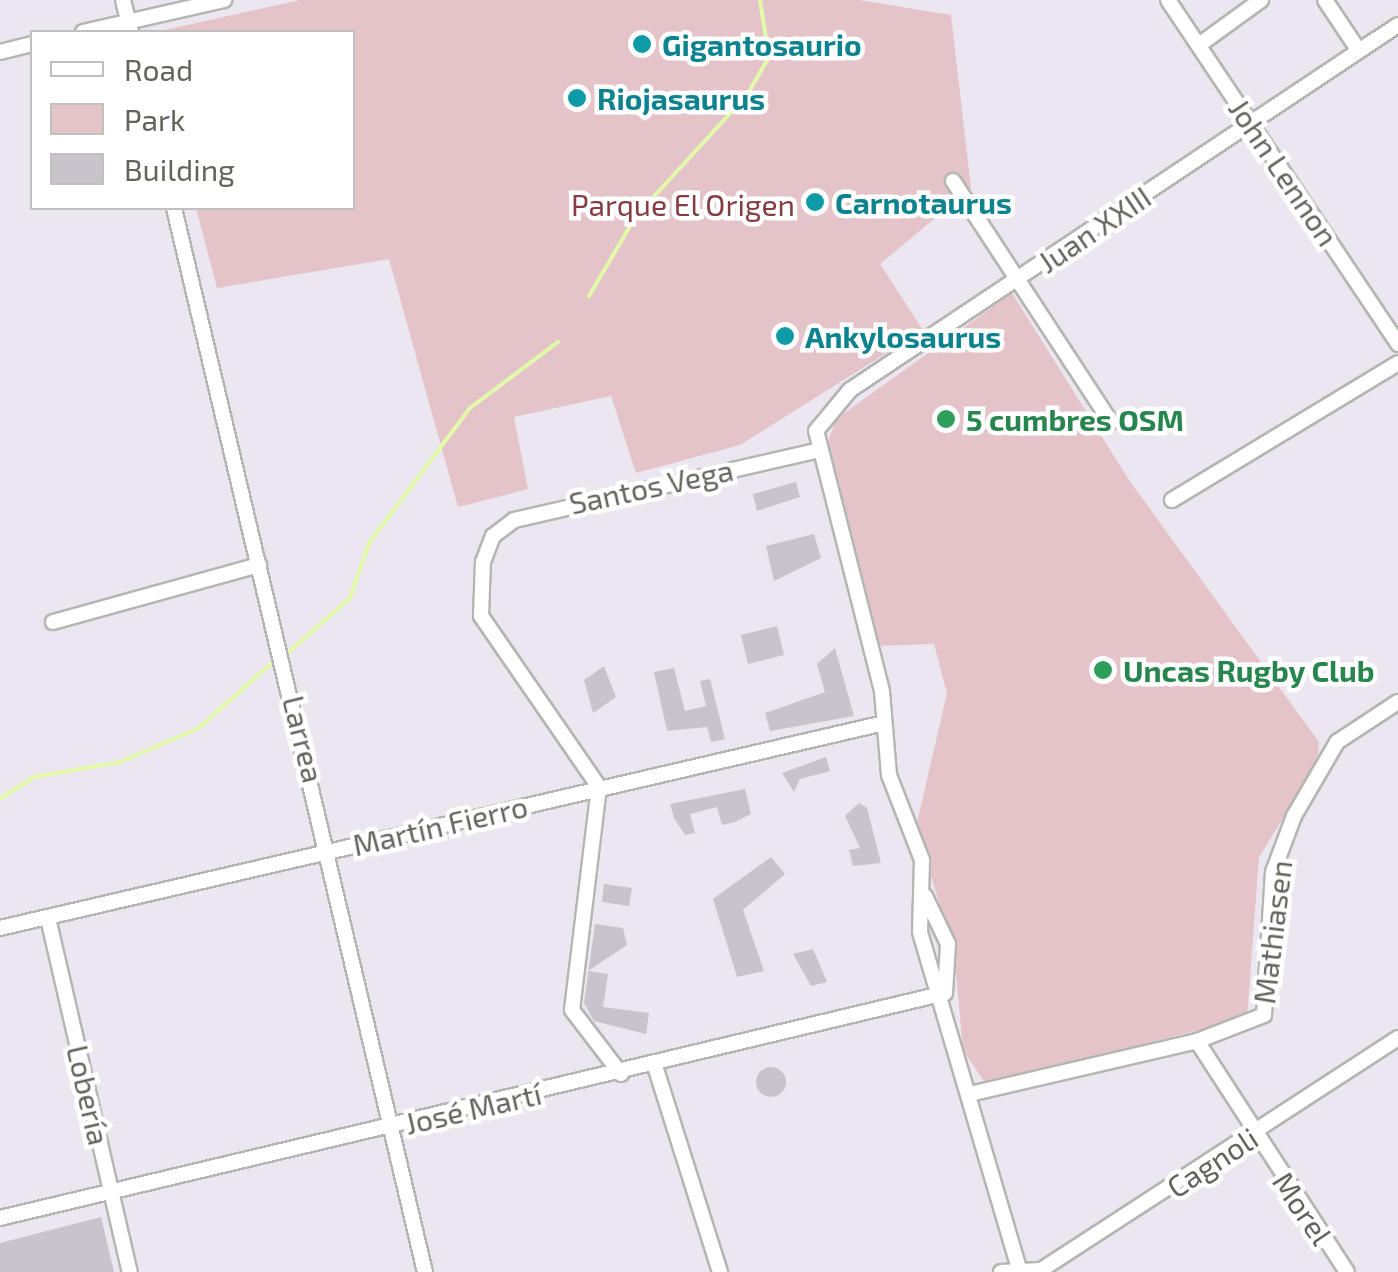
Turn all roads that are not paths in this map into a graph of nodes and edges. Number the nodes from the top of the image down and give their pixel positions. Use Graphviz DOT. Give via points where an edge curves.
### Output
graph roads {
  1 [pos="124,0"];
  2 [pos="224,0"];
  3 [pos="1168,0"];
  4 [pos="1262,0"];
  5 [pos="1324,0"];
  6 [pos="1398,25"];
  7 [pos="130,27"];
  8 [pos="102,30"];
  9 [pos="30,44"];
  10 [pos="1199,44"];
  11 [pos="1358,50"];
  12 [pos="0,52"];
  13 [pos="1251,122"];
  14 [pos="953,181"];
  15 [pos="174,210"];
  16 [pos="1015,283"];
  17 [pos="1398,344"];
  18 [pos="1398,363"];
  19 [pos="1111,422"];
  20 [pos="816,451"];
  21 [pos="1172,500"];
  22 [pos="258,566"];
  23 [pos="53,622"];
  24 [pos="1398,702"];
  25 [pos="880,724"];
  26 [pos="599,787"];
  27 [pos="332,850"];
  28 [pos="925,896"];
  29 [pos="48,918"];
  30 [pos="0,928"];
  31 [pos="945,993"];
  32 [pos="1398,1038"];
  33 [pos="1197,1040"];
  34 [pos="656,1066"];
  35 [pos="621,1074"];
  36 [pos="974,1093"];
  37 [pos="391,1127"];
  38 [pos="1254,1135"];
  39 [pos="112,1192"];
  40 [pos="0,1218"];
  41 [pos="1020,1270"];
  42 [pos="130,1272"];
  43 [pos="426,1272"];
  44 [pos="720,1272"];
  45 [pos="1001,1272"];
  46 [pos="1347,1272"];
  1 -- 7 [label="street"];
  2 -- 7 [label="street"];
  3 -- 10 [label="street, John Lennon"];
  4 -- 10 [label="street"];
  5 -- 11 [label="street"];
  6 -- 11 [label="street, Juan XXIII"];
  7 -- 8 [label="street"];
  9 -- 12 [label="street"];
  10 -- 13 [label="street, John Lennon"];
  11 -- 13 [label="street, Juan XXIII"];
  13 -- 16 [label="street, Juan XXIII"];
  13 -- 17 [label="street, John Lennon"];
  14 -- 16 [label="street"];
  15 -- 22 [label="street, Larrea"];
  16 -- 19 [label="street"];
  16 -- 20 [label="street, Juan XXIII" via="838,398 820,422"];
  18 -- 21 [label="street"];
  20 -- 25 [label="street" via="882,691"];
  20 -- 26 [label="street, Santos Vega" via="571,502 493,536 475,596 480,616"];
  22 -- 23 [label="street"];
  22 -- 27 [label="street, Larrea"];
  24 -- 33 [label="street, Mathiasen" via="1338,742 1273,872 1264,1015"];
  25 -- 26 [label="street, Martín Fierro"];
  25 -- 28 [label="street"];
  26 -- 27 [label="street, Martín Fierro"];
  26 -- 35 [label="street" via="570,986 572,1010"];
  27 -- 29 [label="street, Martín Fierro"];
  27 -- 37 [label="street, Larrea"];
  28 -- 31 [label="street" via="920,932"];
  28 -- 31 [label="street" via="948,944"];
  29 -- 30 [label="street, Martín Fierro"];
  29 -- 39 [label="street, Lobería"];
  31 -- 34 [label="street, José Martí"];
  31 -- 36 [label="street"];
  32 -- 38 [label="street, Cagnoli"];
  33 -- 36 [label="street, Mathiasen"];
  33 -- 38 [label="street, Morel"];
  34 -- 35 [label="street, José Martí"];
  34 -- 44 [label="street"];
  35 -- 37 [label="street, José Martí"];
  36 -- 41 [label="street"];
  37 -- 39 [label="street, José Martí"];
  37 -- 43 [label="street, Larrea"];
  38 -- 41 [label="street, Cagnoli" via="1041,1270"];
  38 -- 46 [label="street, Morel"];
  39 -- 40 [label="street, José Martí"];
  39 -- 42 [label="street, Lobería"];
  41 -- 45 [label="street, Cagnoli"];
}
